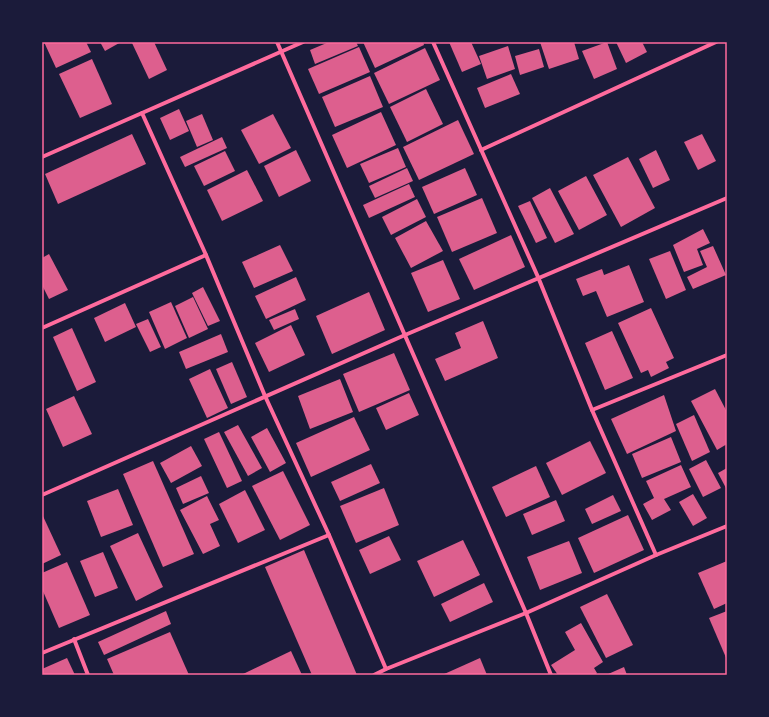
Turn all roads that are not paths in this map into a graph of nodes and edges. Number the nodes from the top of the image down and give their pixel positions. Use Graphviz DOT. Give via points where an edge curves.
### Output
graph roads {
  1 [pos="277,42"];
  2 [pos="303,42"];
  3 [pos="433,42"];
  4 [pos="716,42"];
  5 [pos="281,51"];
  6 [pos="142,113"];
  7 [pos="481,150"];
  8 [pos="42,157"];
  9 [pos="727,198"];
  10 [pos="206,255"];
  11 [pos="538,277"];
  12 [pos="42,328"];
  13 [pos="405,334"];
  14 [pos="727,355"];
  15 [pos="265,396"];
  16 [pos="592,410"];
  17 [pos="42,495"];
  18 [pos="727,526"];
  19 [pos="329,535"];
  20 [pos="656,555"];
  21 [pos="526,613"];
  22 [pos="74,639"];
  23 [pos="42,653"];
  24 [pos="386,669"];
  25 [pos="88,675"];
  26 [pos="374,675"];
  27 [pos="551,675"];
  1 -- 5 [label="street"];
  2 -- 5 [label="street"];
  3 -- 7 [label="street"];
  4 -- 7 [label="street"];
  5 -- 6 [label="street"];
  5 -- 13 [label="street"];
  6 -- 8 [label="street"];
  6 -- 10 [label="street"];
  7 -- 11 [label="street"];
  9 -- 11 [label="street"];
  10 -- 12 [label="street"];
  10 -- 15 [label="street"];
  11 -- 13 [label="street"];
  11 -- 16 [label="street"];
  13 -- 15 [label="street"];
  13 -- 21 [label="street"];
  14 -- 16 [label="street"];
  15 -- 17 [label="street"];
  15 -- 19 [label="street"];
  16 -- 20 [label="street"];
  18 -- 20 [label="street"];
  19 -- 22 [label="street"];
  19 -- 24 [label="street"];
  20 -- 21 [label="street"];
  21 -- 24 [label="street"];
  21 -- 27 [label="street"];
  22 -- 23 [label="street"];
  22 -- 25 [label="street"];
  24 -- 26 [label="street"];
}
